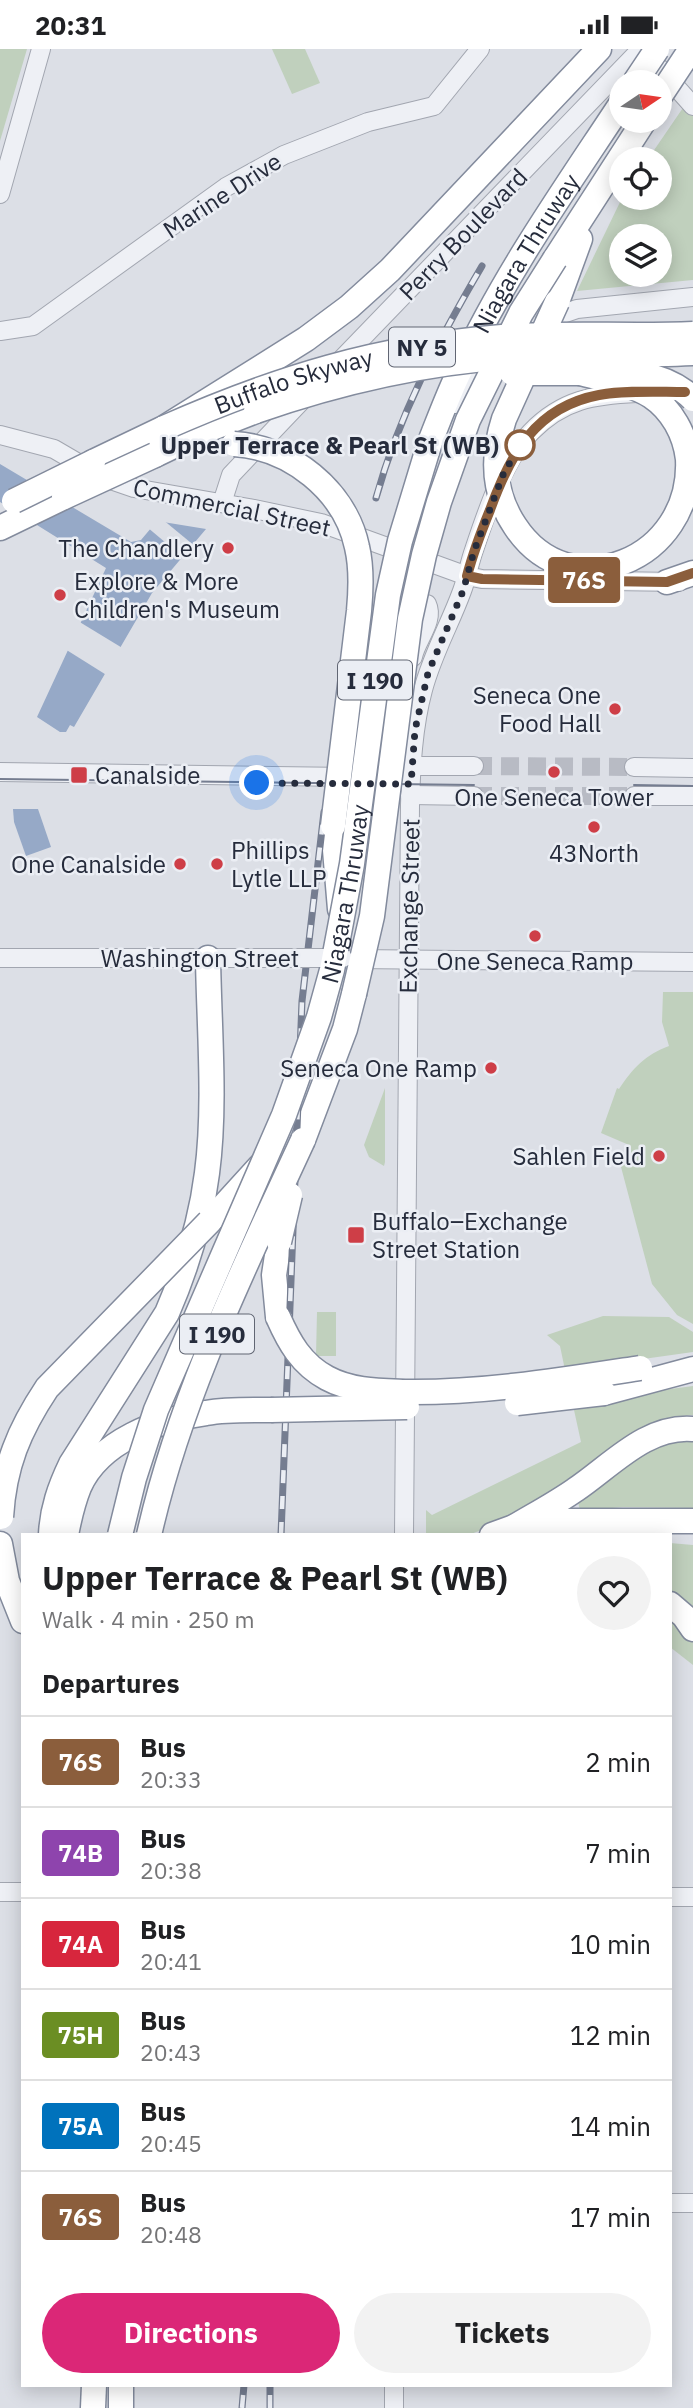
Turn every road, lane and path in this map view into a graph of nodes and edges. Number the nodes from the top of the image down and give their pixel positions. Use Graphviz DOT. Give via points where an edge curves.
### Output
graph roads {
  1 [pos="41,49"];
  2 [pos="480,49"];
  3 [pos="599,49"];
  4 [pos="641,49"];
  5 [pos="657,49"];
  6 [pos="691,49"];
  7 [pos="693,61"];
  8 [pos="633,70"];
  9 [pos="634,70"];
  10 [pos="654,70"];
  11 [pos="672,85"];
  12 [pos="672,87"];
  13 [pos="672,94"];
  14 [pos="609,95"];
  15 [pos="692,106"];
  16 [pos="609,122"];
  17 [pos="636,133"];
  18 [pos="0,194"];
  19 [pos="594,198"];
  20 [pos="693,297"];
  21 [pos="0,331"];
  22 [pos="693,334"];
  23 [pos="693,353"];
  24 [pos="415,369"];
  25 [pos="580,373"];
  26 [pos="693,392"];
  27 [pos="693,399"];
  28 [pos="164,428"];
  29 [pos="0,435"];
  30 [pos="155,455"];
  31 [pos="222,503"];
  32 [pos="0,507"];
  33 [pos="0,528"];
  34 [pos="402,552"];
  35 [pos="693,573"];
  36 [pos="467,576"];
  37 [pos="667,582"];
  38 [pos="693,582"];
  39 [pos="395,598"];
  40 [pos="474,766"];
  41 [pos="634,767"];
  42 [pos="693,768"];
  43 [pos="0,772"];
  44 [pos="0,780"];
  45 [pos="411,781"];
  46 [pos="474,796"];
  47 [pos="634,796"];
  48 [pos="693,796"];
  49 [pos="342,923"];
  50 [pos="0,958"];
  51 [pos="208,958"];
  52 [pos="408,960"];
  53 [pos="693,962"];
  54 [pos="303,1140"];
  55 [pos="263,1163"];
  56 [pos="693,1367"];
  57 [pos="693,1429"];
  58 [pos="634,1521"];
  59 [pos="688,1521"];
  60 [pos="503,1531"];
  61 [pos="51,1533"];
  62 [pos="67,1533"];
  63 [pos="120,1533"];
  64 [pos="150,1533"];
  65 [pos="404,1533"];
  66 [pos="589,1533"];
  67 [pos="0,1543"];
  68 [pos="672,1606"];
  69 [pos="21,1618"];
  70 [pos="693,1629"];
  71 [pos="0,1892"];
  72 [pos="21,1892"];
  73 [pos="672,1897"];
  74 [pos="693,1897"];
  75 [pos="672,2203"];
  76 [pos="693,2203"];
  77 [pos="94,2387"];
  78 [pos="121,2387"];
  79 [pos="394,2387"];
  80 [pos="93,2408"];
  81 [pos="121,2408"];
  82 [pos="394,2408"];
  1 -- 18 [label="street"];
  2 -- 21 [label="street, Marine Drive" via="434,106 368,122 284,155 226,187 33,326"];
  3 -- 28 [label="highway, bridge" via="370,289 306,339"];
  4 -- 8 [label="street, Perry Boulevard"];
  4 -- 10 [label="street"];
  5 -- 9 [label="highway, bridge"];
  6 -- 11 [label="highway, bridge"];
  7 -- 12 [label="street"];
  13 -- 15 [label="street"];
  14 -- 31 [label="street, Perry Boulevard" via="231,475"];
  16 -- 49 [label="highway, Niagara Thruway / I 190, bridge" via="497,300 461,367 430,442 388,596"];
  17 -- 19 [label="highway, Niagara Thruway / I 190"];
  19 -- 25 [label="highway, bridge" via="557,302 504,419 496,477 509,517 530,544 565,563 607,567 649,551 668,533 688,489 686,445 673,419 651,397 630,386"];
  19 -- 54 [label="highway, Niagara Thruway / I 190, bridge" via="521,313 484,385 439,502 411,619 372,916 345,1029"];
  20 -- 34 [label="street" via="577,309 514,334 471,378 450,412 429,462"];
  22 -- 28 [label="highway, Buffalo Skyway / NY 5, bridge" via="502,337 378,354 245,394"];
  23 -- 24 [label="highway, Buffalo Skyway / NY 5, bridge" via="520,356"];
  24 -- 25 [label="highway, bridge"];
  24 -- 30 [label="highway, Buffalo Skyway / NY 5, bridge" via="298,396"];
  25 -- 27 [label="highway, bridge" via="654,376"];
  26 -- 36 [label="street, Exchange Street" via="600,395 549,416 516,450 503,475"];
  28 -- 32 [label="highway, Buffalo Skyway / NY 5, bridge"];
  29 -- 31 [label="street, Commercial Street" via="54,449 102,477 134,488"];
  30 -- 33 [label="highway, Buffalo Skyway / NY 5, bridge"];
  30 -- 49 [label="highway, bridge" via="253,445 307,471 336,500 349,521 361,585 333,826"];
  31 -- 34 [label="street, Commercial Street" via="321,523"];
  34 -- 36 [label="street, Commercial Street"];
  34 -- 39 [label="street"];
  35 -- 37 [label="highway"];
  36 -- 37 [label="street, Commercial Street"];
  36 -- 45 [label="street, Exchange Street" via="422,691"];
  37 -- 38 [label="street, Commercial Street"];
  39 -- 39 [label="street" via="379,721 404,722 415,647 430,610 427,604"];
  40 -- 45 [label="street"];
  41 -- 42 [label="street"];
  43 -- 45 [label="street"];
  44 -- 45 [label="street"];
  45 -- 46 [label="street"];
  45 -- 52 [label="street, Exchange Street"];
  47 -- 48 [label="street"];
  49 -- 55 [label="highway, Niagara Thruway / I 190, bridge" via="319,1017"];
  50 -- 51 [label="street, Washington Street"];
  51 -- 52 [label="street, Washington Street, bridge"];
  51 -- 61 [label="highway, bridge" via="210,1117 207,1171 195,1232 176,1290 153,1336 71,1464 54,1506"];
  52 -- 53 [label="street, Washington Street"];
  52 -- 65 [label="street, Exchange Street"];
  54 -- 56 [label="highway, bridge" via="279,1242 275,1295 278,1317 290,1344 327,1378 369,1390 429,1392 507,1387 640,1368"];
  54 -- 64 [label="highway, Niagara Thruway / I 190, bridge" via="196,1382"];
  55 -- 63 [label="highway, Niagara Thruway / I 190, bridge" via="164,1389"];
  55 -- 67 [label="highway, bridge" via="47,1388 9,1462 2,1492"];
  56 -- 62 [label="highway, bridge" via="604,1392 510,1403 221,1411 182,1417 130,1436 103,1454 79,1486"];
  57 -- 60 [label="highway" via="653,1436 575,1490"];
  58 -- 59 [label="highway"];
  58 -- 60 [label="highway" via="559,1521"];
  58 -- 66 [label="highway"];
  67 -- 69 [label="highway" via="6,1581"];
  68 -- 70 [label="highway"];
  71 -- 72 [label="street"];
  73 -- 74 [label="street"];
  75 -- 76 [label="street"];
  77 -- 80 [label="highway"];
  78 -- 81 [label="highway"];
  79 -- 82 [label="street"];
}
